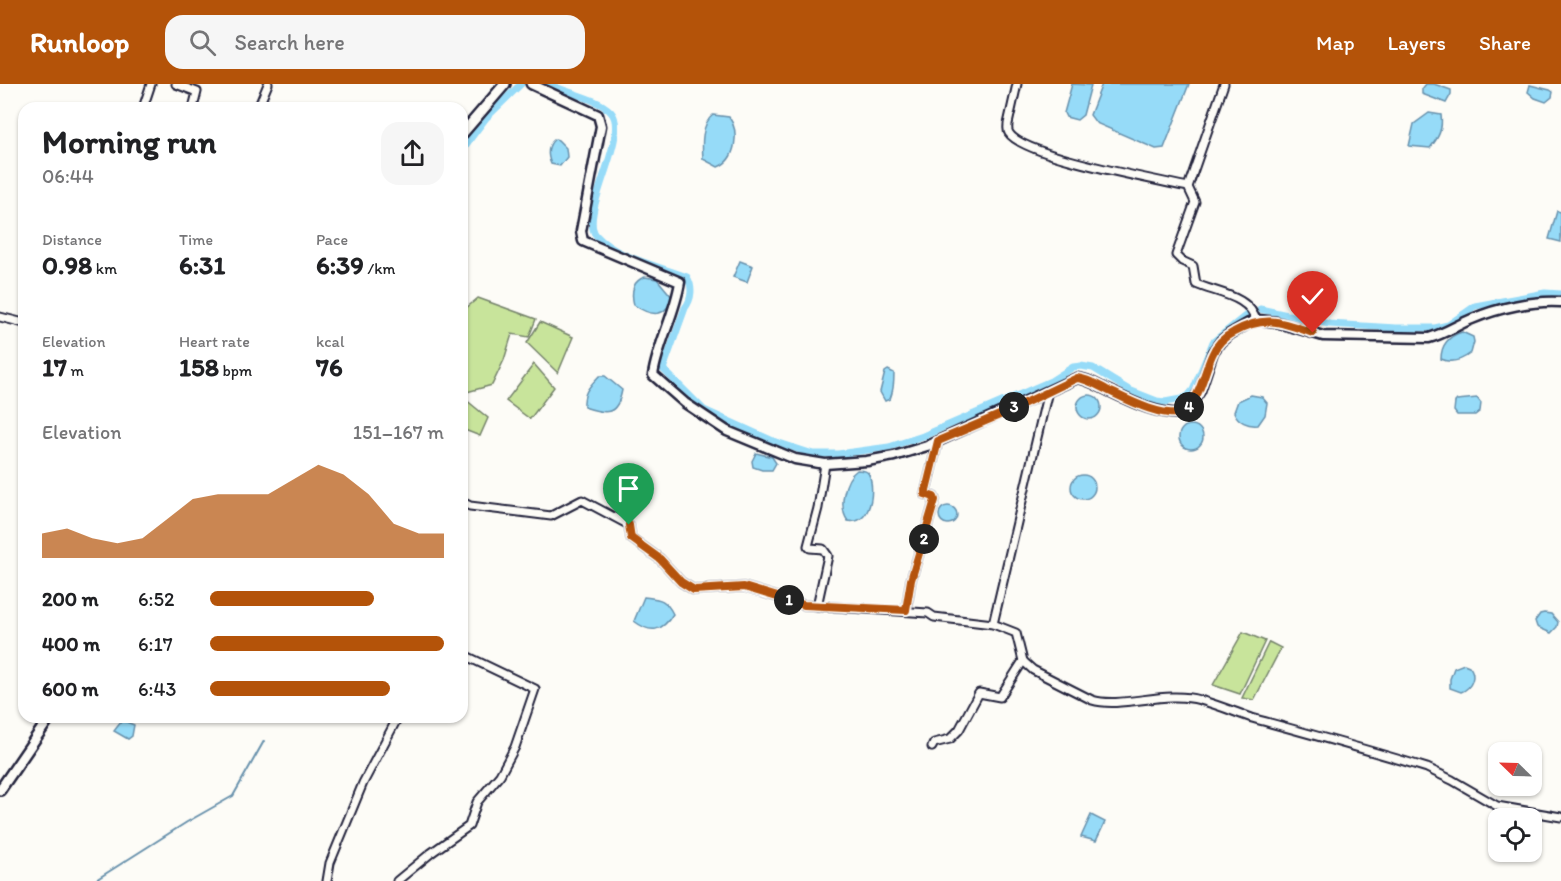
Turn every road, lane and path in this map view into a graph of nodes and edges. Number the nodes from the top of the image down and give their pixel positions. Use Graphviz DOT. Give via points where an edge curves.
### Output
graph roads {
  1 [pos="151,84"];
  2 [pos="176,84"];
  3 [pos="268,84"];
  4 [pos="505,84"];
  5 [pos="531,84"];
  6 [pos="1017,84"];
  7 [pos="1224,84"];
  8 [pos="145,102"];
  9 [pos="194,102"];
  10 [pos="260,102"];
  11 [pos="468,127"];
  12 [pos="1188,187"];
  13 [pos="1561,302"];
  14 [pos="0,316"];
  15 [pos="18,321"];
  16 [pos="1256,322"];
  17 [pos="1048,391"];
  18 [pos="938,441"];
  19 [pos="825,464"];
  20 [pos="468,505"];
  21 [pos="817,606"];
  22 [pos="906,610"];
  23 [pos="993,624"];
  24 [pos="468,657"];
  25 [pos="1023,661"];
  26 [pos="46,723"];
  27 [pos="395,723"];
  28 [pos="932,747"];
  29 [pos="0,790"];
  30 [pos="1561,817"];
  31 [pos="327,881"];
  32 [pos="397,881"];
  1 -- 8 [label="street"];
  2 -- 9 [label="street" via="197,92"];
  3 -- 10 [label="street"];
  4 -- 11 [label="main road"];
  5 -- 19 [label="street" via="598,116 601,126 581,231 583,241 680,282 653,375 685,403 727,431 795,459"];
  6 -- 12 [label="street" via="1008,124 1012,136 1054,156"];
  7 -- 12 [label="street"];
  12 -- 16 [label="street" via="1195,202 1176,255 1193,266 1196,284 1246,304"];
  13 -- 16 [label="street" via="1527,304 1487,314 1429,338 1323,336 1276,322"];
  14 -- 15 [label="street"];
  16 -- 17 [label="street" via="1221,341 1213,352 1200,391 1185,413 1153,409 1084,378"];
  17 -- 18 [label="street"];
  17 -- 23 [label="street"];
  18 -- 19 [label="street" via="894,456"];
  18 -- 22 [label="street" via="925,494 935,500"];
  19 -- 21 [label="street" via="808,546 823,549 828,556"];
  20 -- 21 [label="street" via="551,516 582,500 629,525 631,538 694,590 744,587"];
  21 -- 22 [label="street"];
  22 -- 23 [label="street"];
  23 -- 25 [label="street" via="1015,631"];
  24 -- 32 [label="street" via="535,689 515,747 500,775 477,802 469,826"];
  25 -- 28 [label="street" via="1000,698 979,693 959,730"];
  25 -- 30 [label="street" via="1046,678 1099,702 1160,697 1199,699 1427,768 1497,806"];
  26 -- 29 [label="main road"];
  27 -- 31 [label="street" via="363,783 330,863"];
}
